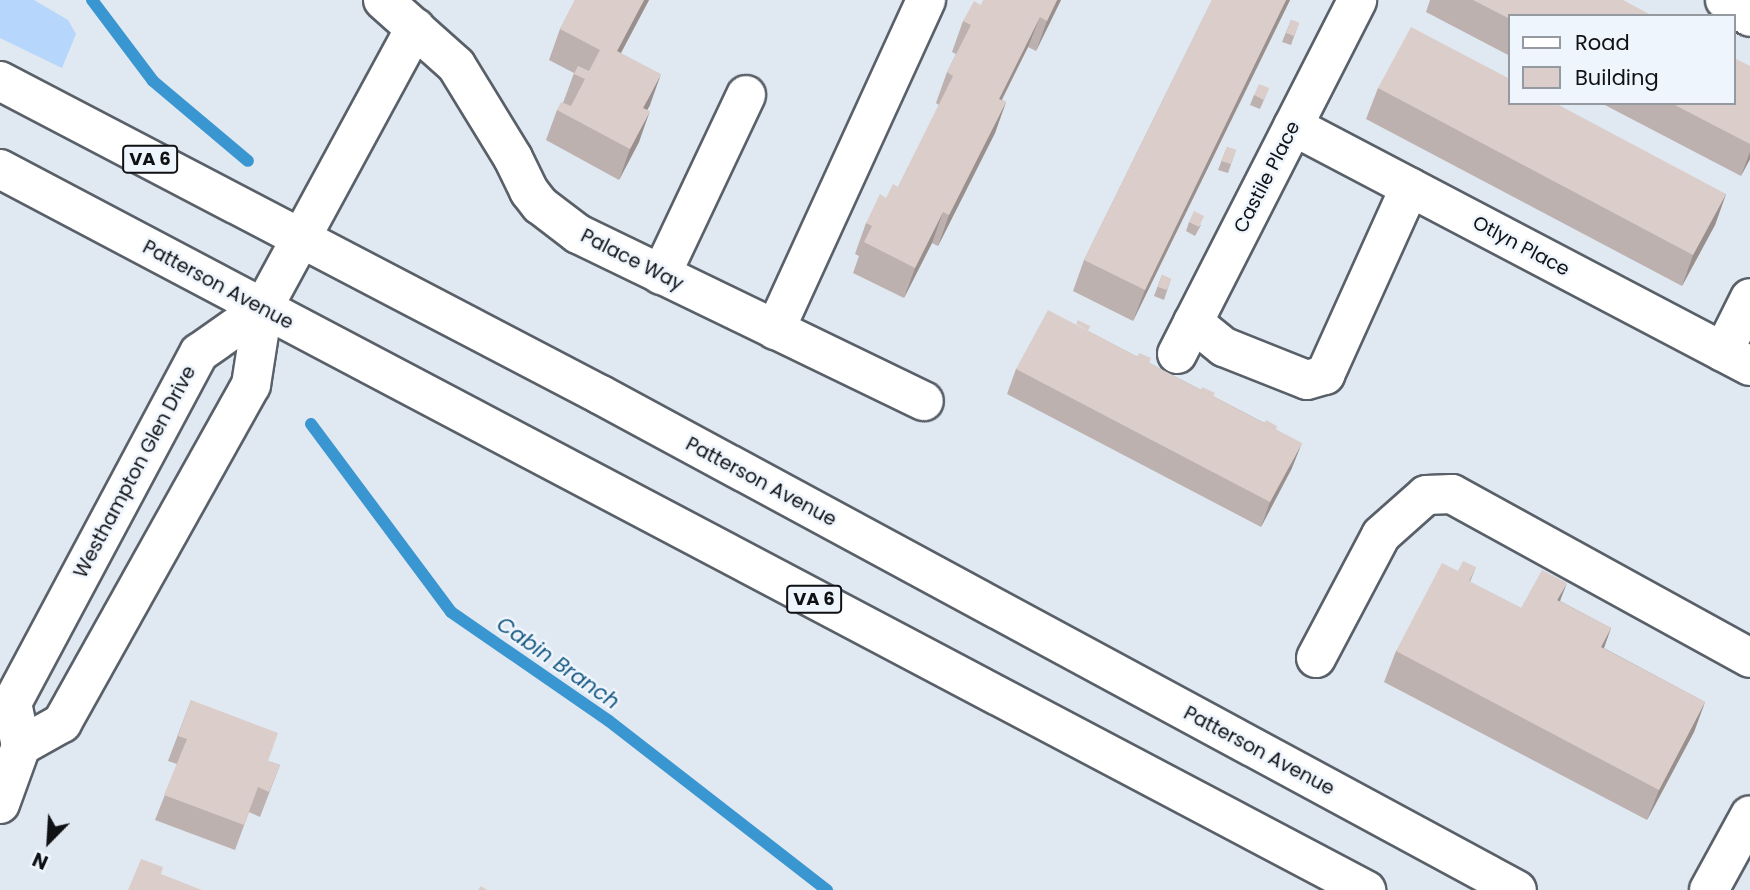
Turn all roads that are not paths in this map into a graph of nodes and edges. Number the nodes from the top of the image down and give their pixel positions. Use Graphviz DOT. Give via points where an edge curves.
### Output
graph roads {
  1 [pos="383,0"];
  2 [pos="926,0"];
  3 [pos="1357,0"];
  4 [pos="1725,0"];
  5 [pos="1750,17"];
  6 [pos="415,28"];
  7 [pos="0,81"];
  8 [pos="746,95"];
  9 [pos="1293,126"];
  10 [pos="0,169"];
  11 [pos="1410,187"];
  12 [pos="300,237"];
  13 [pos="661,275"];
  14 [pos="1750,298"];
  15 [pos="263,309"];
  16 [pos="775,330"];
  17 [pos="1736,359"];
  18 [pos="924,401"];
  19 [pos="1316,658"];
  20 [pos="1750,658"];
  21 [pos="21,746"];
  22 [pos="0,804"];
  23 [pos="1750,815"];
  24 [pos="1366,890"];
  25 [pos="1517,890"];
  26 [pos="1709,890"];
  1 -- 6 [label="street, Palace Way"];
  2 -- 16 [label="street"];
  3 -- 9 [label="street, Castile Place"];
  4 -- 5 [label="street"];
  6 -- 12 [label="street"];
  6 -- 13 [label="street, Palace Way" via="456,65 540,205 578,234"];
  7 -- 12 [label="street, Patterson Avenue / VA 6"];
  8 -- 13 [label="street"];
  9 -- 11 [label="street, Otlyn Place"];
  9 -- 11 [label="street, Castile Place" via="1185,338 1224,347 1307,380 1325,375"];
  10 -- 15 [label="street, Patterson Avenue / VA 6"];
  11 -- 17 [label="street, Otlyn Place"];
  12 -- 15 [label="street"];
  12 -- 25 [label="street, Patterson Avenue / VA 6"];
  13 -- 16 [label="street, Palace Way"];
  14 -- 17 [label="street"];
  15 -- 21 [label="street" via="251,386 62,723"];
  15 -- 21 [label="street, Westhampton Glen Drive" via="199,353 12,703"];
  15 -- 24 [label="street, Patterson Avenue / VA 6"];
  16 -- 18 [label="street, Palace Way"];
  19 -- 20 [label="street" via="1381,535 1426,495 1452,494"];
  21 -- 22 [label="street"];
  23 -- 26 [label="street"];
}
